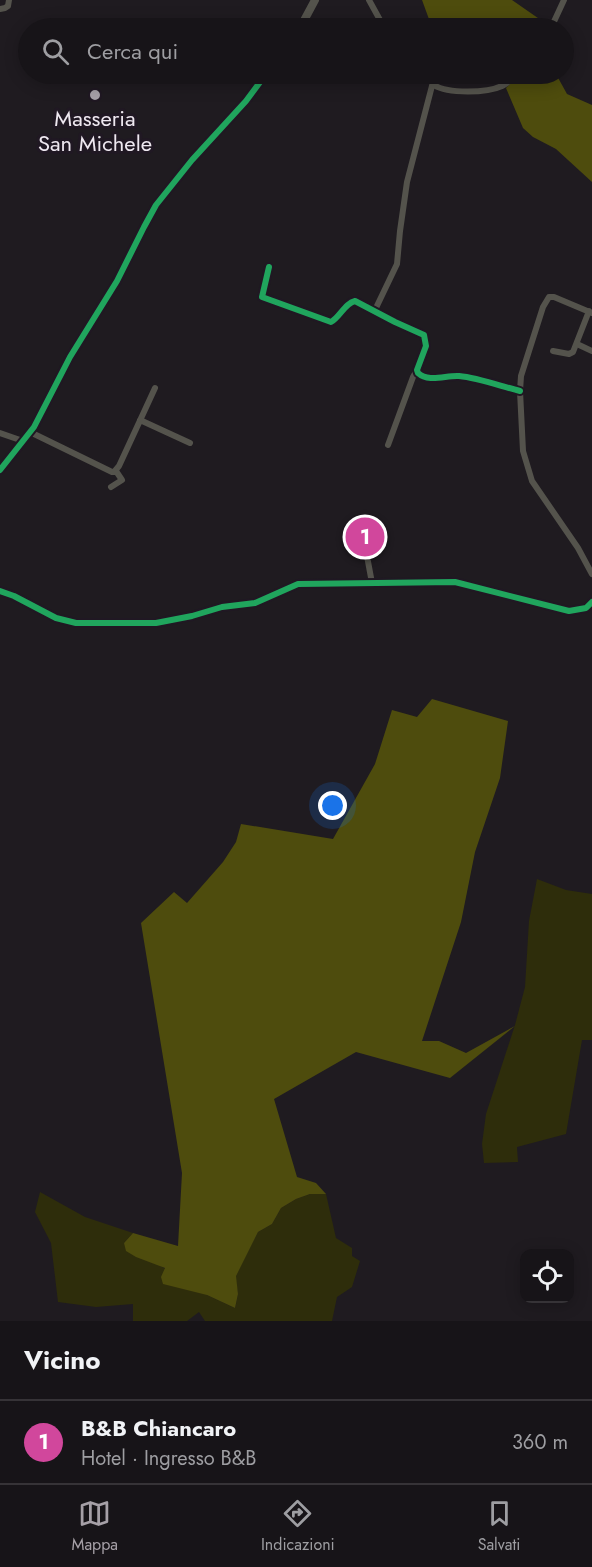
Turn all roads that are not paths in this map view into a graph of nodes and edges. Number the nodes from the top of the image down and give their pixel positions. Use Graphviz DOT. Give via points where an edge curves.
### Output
graph roads {
  1 [pos="9,0"];
  2 [pos="315,0"];
  3 [pos="369,0"];
  4 [pos="564,0"];
  5 [pos="0,9"];
  6 [pos="305,18"];
  7 [pos="379,18"];
  8 [pos="556,18"];
  9 [pos="259,84"];
  10 [pos="432,84"];
  11 [pos="434,84"];
  12 [pos="504,84"];
  13 [pos="269,267"];
  14 [pos="375,310"];
  15 [pos="590,312"];
  16 [pos="577,344"];
  17 [pos="553,351"];
  18 [pos="592,351"];
  19 [pos="417,370"];
  20 [pos="155,388"];
  21 [pos="520,391"];
  22 [pos="140,420"];
  23 [pos="30,432"];
  24 [pos="0,433"];
  25 [pos="24,441"];
  26 [pos="190,443"];
  27 [pos="388,445"];
  28 [pos="0,470"];
  29 [pos="116,471"];
  30 [pos="111,487"];
  31 [pos="364,540"];
  32 [pos="592,574"];
  33 [pos="372,583"];
  34 [pos="0,591"];
  35 [pos="592,602"];
  1 -- 5 [label="street" via="9,6"];
  2 -- 6 [label="street"];
  3 -- 7 [label="street"];
  4 -- 8 [label="street"];
  9 -- 23 [label="street" via="156,206"];
  10 -- 14 [label="street" via="406,182 398,264"];
  11 -- 12 [label="street" via="444,89 486,90"];
  13 -- 14 [label="street" via="262,297 331,322 353,301"];
  14 -- 19 [label="street" via="424,335 426,346"];
  15 -- 16 [label="street"];
  15 -- 21 [label="street" via="549,297 521,376"];
  16 -- 17 [label="street" via="569,354"];
  16 -- 18 [label="street"];
  19 -- 21 [label="street" via="423,377 458,376"];
  19 -- 27 [label="street"];
  20 -- 22 [label="street"];
  21 -- 32 [label="street" via="523,451 532,481"];
  22 -- 26 [label="street"];
  22 -- 29 [label="street"];
  23 -- 25 [label="street"];
  23 -- 29 [label="street"];
  24 -- 25 [label="street"];
  25 -- 28 [label="street"];
  29 -- 30 [label="street" via="122,480"];
  31 -- 33 [label="street"];
  33 -- 34 [label="street" via="298,584 255,603 156,623 76,623 56,618"];
  33 -- 35 [label="street" via="455,582 569,611 586,608"];
}
